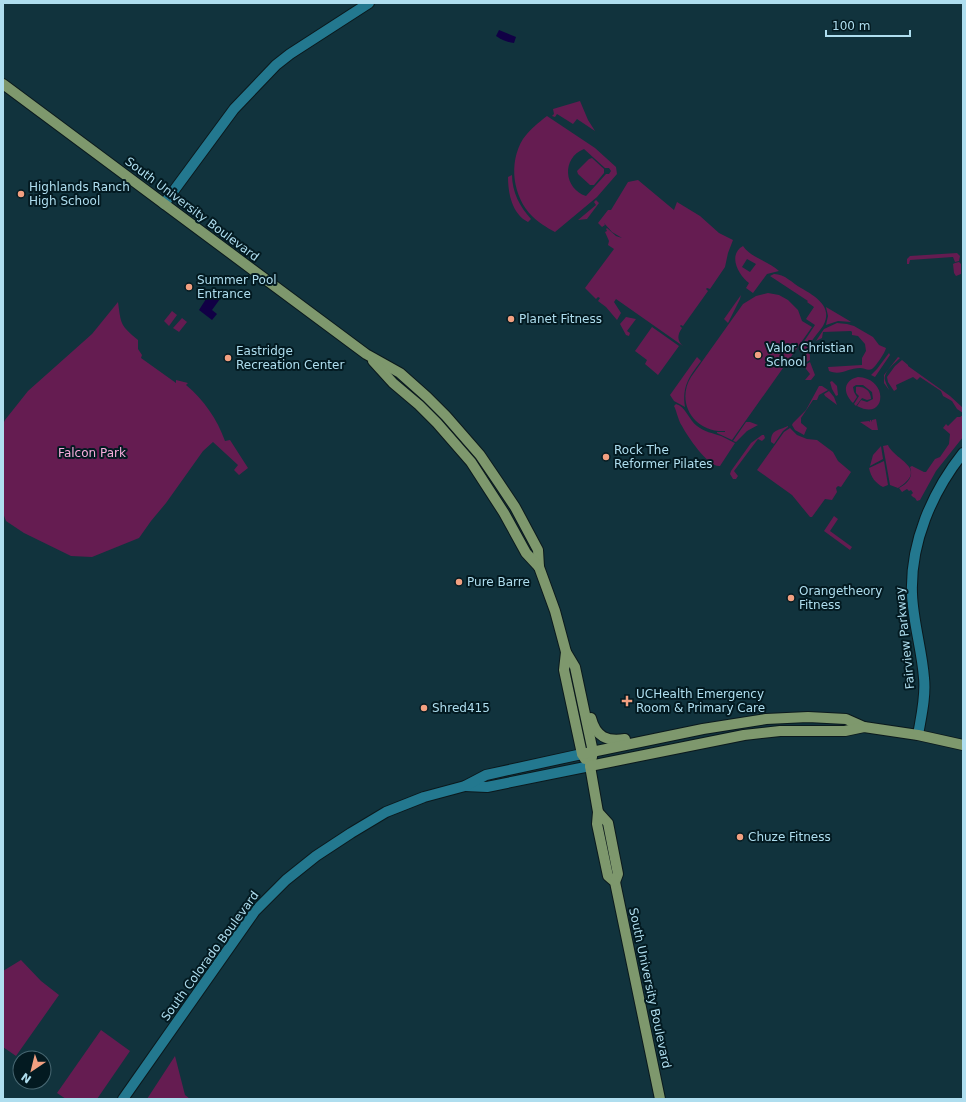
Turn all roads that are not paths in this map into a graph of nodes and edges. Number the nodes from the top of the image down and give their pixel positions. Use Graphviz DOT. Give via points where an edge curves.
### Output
graph roads {
  1 [pos="369,3"];
  2 [pos="3,84"];
  3 [pos="164,204"];
  4 [pos="366,354"];
  5 [pos="963,453"];
  6 [pos="476,471"];
  7 [pos="510,500"];
  8 [pos="539,567"];
  9 [pos="566,652"];
  10 [pos="582,699"];
  11 [pos="864,727"];
  12 [pos="918,735"];
  13 [pos="647,740"];
  14 [pos="963,745"];
  15 [pos="593,752"];
  16 [pos="582,754"];
  17 [pos="590,766"];
  18 [pos="465,786"];
  19 [pos="124,1099"];
  20 [pos="660,1099"];
  1 -- 3 [label="main road" via="276,65 234,108"];
  2 -- 3 [label="main road, South University Boulevard"];
  3 -- 4 [label="main road, South University Boulevard"];
  4 -- 6 [label="main road, South University Boulevard" via="437,424"];
  4 -- 7 [label="main road, South University Boulevard" via="400,373 427,396 480,455"];
  5 -- 12 [label="main road, Fairview Parkway" via="934,498 915,557 913,609 924,678"];
  6 -- 7 [label="main road" via="479,469 485,473 497,490"];
  6 -- 8 [label="main road, South University Boulevard" via="504,513 526,553"];
  7 -- 8 [label="main road, South University Boulevard" via="538,550"];
  8 -- 9 [label="main road, South University Boulevard"];
  9 -- 10 [label="main road, South University Boulevard" via="575,667"];
  9 -- 16 [label="main road, South University Boulevard" via="564,670"];
  10 -- 13 [label="main road" via="588,707 593,727 602,737 615,741"];
  10 -- 15 [label="main road, South University Boulevard"];
  11 -- 12 [label="main road"];
  11 -- 13 [label="main road" via="846,719 766,719"];
  11 -- 17 [label="main road" via="845,731 780,731 744,735"];
  12 -- 14 [label="main road"];
  13 -- 15 [label="main road, South Colorado Boulevard"];
  15 -- 16 [label="main road, South Colorado Boulevard"];
  15 -- 17 [label="main road, South University Boulevard"];
  16 -- 17 [label="main road, South University Boulevard"];
  16 -- 18 [label="main road, South Colorado Boulevard" via="486,775"];
  17 -- 18 [label="main road, South Colorado Boulevard" via="486,787"];
  17 -- 20 [label="main road, South University Boulevard" via="598,812 597,824 608,876 615,882"];
  18 -- 19 [label="main road, South Colorado Boulevard" via="424,797 386,812 316,856 286,880 255,911"];
}
